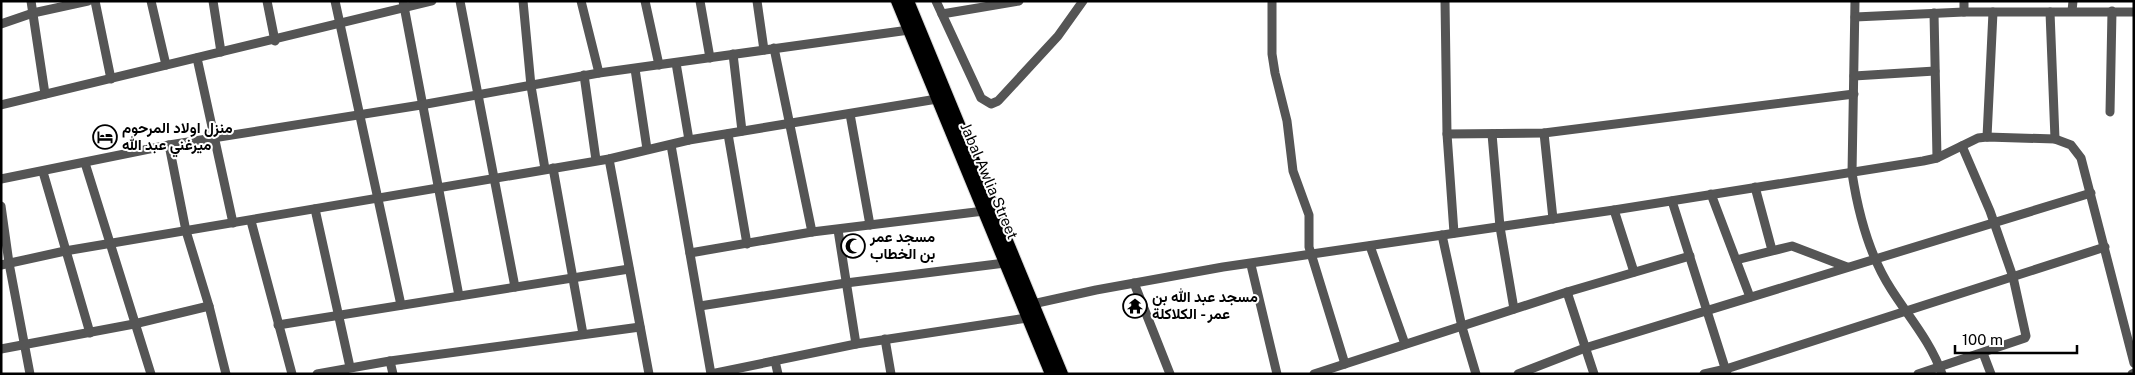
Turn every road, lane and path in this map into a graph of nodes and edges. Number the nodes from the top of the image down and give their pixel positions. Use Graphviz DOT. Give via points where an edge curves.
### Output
graph roads {
  1 [pos="31,1"];
  2 [pos="88,1"];
  3 [pos="95,1"];
  4 [pos="151,1"];
  5 [pos="213,1"];
  6 [pos="266,1"];
  7 [pos="335,1"];
  8 [pos="432,1"];
  9 [pos="460,1"];
  10 [pos="523,1"];
  11 [pos="581,1"];
  12 [pos="645,1"];
  13 [pos="700,1"];
  14 [pos="757,1"];
  15 [pos="897,1"];
  16 [pos="908,1"];
  17 [pos="936,1"];
  18 [pos="1018,1"];
  19 [pos="1083,1"];
  20 [pos="1272,1"];
  21 [pos="1445,1"];
  22 [pos="1855,1"];
  23 [pos="1964,1"];
  24 [pos="2073,1"];
  25 [pos="403,5"];
  26 [pos="1964,12"];
  27 [pos="1993,12"];
  28 [pos="2050,12"];
  29 [pos="2072,12"];
  30 [pos="2112,12"];
  31 [pos="2134,12"];
  32 [pos="33,13"];
  33 [pos="942,14"];
  34 [pos="1934,14"];
  35 [pos="1855,17"];
  36 [pos="1,24"];
  37 [pos="340,25"];
  38 [pos="909,30"];
  39 [pos="276,40"];
  40 [pos="774,48"];
  41 [pos="764,50"];
  42 [pos="221,52"];
  43 [pos="733,54"];
  44 [pos="197,58"];
  45 [pos="710,58"];
  46 [pos="676,63"];
  47 [pos="166,65"];
  48 [pos="659,66"];
  49 [pos="635,69"];
  50 [pos="1935,71"];
  51 [pos="599,73"];
  52 [pos="584,75"];
  53 [pos="1854,76"];
  54 [pos="111,79"];
  55 [pos="531,86"];
  56 [pos="45,94"];
  57 [pos="478,94"];
  58 [pos="1854,94"];
  59 [pos="937,100"];
  60 [pos="1,105"];
  61 [pos="421,105"];
  62 [pos="2110,112"];
  63 [pos="359,114"];
  64 [pos="850,114"];
  65 [pos="789,123"];
  66 [pos="742,131"];
  67 [pos="1544,133"];
  68 [pos="728,134"];
  69 [pos="1448,134"];
  70 [pos="1492,134"];
  71 [pos="215,137"];
  72 [pos="1987,138"];
  73 [pos="2055,139"];
  74 [pos="689,140"];
  75 [pos="671,144"];
  76 [pos="169,145"];
  77 [pos="1962,146"];
  78 [pos="647,149"];
  79 [pos="1937,158"];
  80 [pos="610,159"];
  81 [pos="596,160"];
  82 [pos="86,163"];
  83 [pos="549,168"];
  84 [pos="43,172"];
  85 [pos="1852,173"];
  86 [pos="1,179"];
  87 [pos="494,179"];
  88 [pos="1755,187"];
  89 [pos="438,188"];
  90 [pos="1711,194"];
  91 [pos="2091,194"];
  92 [pos="377,199"];
  93 [pos="1672,201"];
  94 [pos="1,206"];
  95 [pos="315,209"];
  96 [pos="1614,210"];
  97 [pos="984,211"];
  98 [pos="1553,219"];
  99 [pos="251,221"];
  100 [pos="1994,222"];
  101 [pos="233,224"];
  102 [pos="870,225"];
  103 [pos="1500,227"];
  104 [pos="838,230"];
  105 [pos="186,231"];
  106 [pos="812,232"];
  107 [pos="1454,233"];
  108 [pos="1442,235"];
  109 [pos="110,244"];
  110 [pos="747,244"];
  111 [pos="1370,246"];
  112 [pos="2105,247"];
  113 [pos="1772,250"];
  114 [pos="65,251"];
  115 [pos="690,253"];
  116 [pos="1311,255"];
  117 [pos="1690,256"];
  118 [pos="1875,259"];
  119 [pos="1736,260"];
  120 [pos="1005,263"];
  121 [pos="5,264"];
  122 [pos="1251,265"];
  123 [pos="1847,267"];
  124 [pos="628,269"];
  125 [pos="1634,272"];
  126 [pos="2013,276"];
  127 [pos="573,278"];
  128 [pos="846,283"];
  129 [pos="1134,283"];
  130 [pos="514,287"];
  131 [pos="1567,292"];
  132 [pos="459,296"];
  133 [pos="1750,298"];
  134 [pos="401,305"];
  135 [pos="209,306"];
  136 [pos="700,306"];
  137 [pos="1514,309"];
  138 [pos="1028,310"];
  139 [pos="1906,310"];
  140 [pos="1707,311"];
  141 [pos="338,316"];
  142 [pos="134,324"];
  143 [pos="278,325"];
  144 [pos="640,327"];
  145 [pos="1462,327"];
  146 [pos="90,333"];
  147 [pos="583,334"];
  148 [pos="885,339"];
  149 [pos="856,344"];
  150 [pos="1405,344"];
  151 [pos="24,345"];
  152 [pos="1585,348"];
  153 [pos="1,349"];
  154 [pos="1983,352"];
  155 [pos="390,361"];
  156 [pos="775,361"];
  157 [pos="2134,363"];
  158 [pos="1345,364"];
  159 [pos="350,367"];
  160 [pos="1941,370"];
  161 [pos="1727,371"];
  162 [pos="30,374"];
  163 [pos="150,374"];
  164 [pos="226,374"];
  165 [pos="292,374"];
  166 [pos="318,374"];
  167 [pos="393,374"];
  168 [pos="649,374"];
  169 [pos="711,374"];
  170 [pos="778,374"];
  171 [pos="891,374"];
  172 [pos="1051,374"];
  173 [pos="1062,374"];
  174 [pos="1170,374"];
  175 [pos="1277,374"];
  176 [pos="1314,374"];
  177 [pos="1476,374"];
  178 [pos="1518,374"];
  179 [pos="1594,374"];
  180 [pos="1704,374"];
  181 [pos="1918,374"];
  182 [pos="1991,374"];
  1 -- 32 [label="street"];
  2 -- 32 [label="street"];
  3 -- 54 [label="street"];
  4 -- 47 [label="street"];
  5 -- 42 [label="street"];
  6 -- 39 [label="street"];
  7 -- 37 [label="street"];
  8 -- 25 [label="street"];
  9 -- 57 [label="street"];
  10 -- 55 [label="street"];
  11 -- 51 [label="street"];
  12 -- 48 [label="street"];
  13 -- 45 [label="street"];
  14 -- 41 [label="street"];
  15 -- 38 [label="main road, Jabal Awlia Street"];
  16 -- 138 [label="main road, Jabal Awlia Street"];
  17 -- 33 [label="street"];
  18 -- 33 [label="street"];
  19 -- 33 [label="street" via="1058,36 998,101 991,104 981,98"];
  20 -- 116 [label="street" via="1275,73 1287,120 1292,171 1309,215"];
  21 -- 69 [label="street"];
  22 -- 35 [label="street"];
  23 -- 26 [label="street"];
  24 -- 29 [label="street"];
  25 -- 37 [label="street"];
  25 -- 61 [label="street"];
  26 -- 27 [label="street"];
  26 -- 34 [label="street"];
  27 -- 28 [label="street"];
  27 -- 72 [label="street"];
  28 -- 29 [label="street"];
  28 -- 73 [label="street"];
  29 -- 30 [label="street"];
  30 -- 31 [label="street"];
  30 -- 62 [label="street"];
  32 -- 36 [label="street"];
  32 -- 56 [label="street"];
  34 -- 35 [label="street"];
  34 -- 50 [label="street"];
  35 -- 53 [label="street"];
  37 -- 39 [label="street"];
  37 -- 63 [label="street"];
  38 -- 40 [label="street"];
  38 -- 59 [label="main road, Jabal Awlia Street"];
  39 -- 42 [label="street"];
  40 -- 41 [label="street"];
  40 -- 65 [label="street"];
  41 -- 43 [label="street"];
  42 -- 44 [label="street"];
  43 -- 45 [label="street"];
  43 -- 66 [label="street"];
  44 -- 47 [label="street"];
  44 -- 71 [label="street"];
  45 -- 46 [label="street"];
  46 -- 48 [label="street"];
  46 -- 74 [label="street"];
  47 -- 54 [label="street"];
  48 -- 49 [label="street"];
  49 -- 51 [label="street"];
  49 -- 78 [label="street"];
  50 -- 53 [label="street"];
  50 -- 79 [label="street"];
  51 -- 52 [label="street"];
  52 -- 55 [label="street"];
  52 -- 81 [label="street"];
  53 -- 58 [label="street"];
  54 -- 56 [label="street"];
  55 -- 57 [label="street"];
  55 -- 83 [label="street"];
  56 -- 60 [label="street"];
  57 -- 61 [label="street"];
  57 -- 87 [label="street"];
  58 -- 67 [label="street"];
  58 -- 85 [label="street"];
  59 -- 64 [label="street"];
  59 -- 97 [label="main road, Jabal Awlia Street"];
  61 -- 63 [label="street"];
  61 -- 89 [label="street"];
  63 -- 71 [label="street"];
  63 -- 92 [label="street"];
  64 -- 65 [label="street"];
  64 -- 102 [label="street"];
  65 -- 66 [label="street"];
  65 -- 106 [label="street"];
  66 -- 68 [label="street"];
  67 -- 70 [label="street"];
  67 -- 98 [label="street"];
  68 -- 74 [label="street"];
  68 -- 110 [label="street"];
  69 -- 70 [label="street"];
  69 -- 107 [label="street"];
  70 -- 103 [label="street"];
  71 -- 76 [label="street"];
  71 -- 101 [label="street"];
  72 -- 73 [label="street"];
  72 -- 77 [label="street" via="1978,138"];
  73 -- 91 [label="street" via="2076,150"];
  74 -- 75 [label="street"];
  75 -- 78 [label="street"];
  75 -- 115 [label="street"];
  76 -- 82 [label="street"];
  76 -- 105 [label="street"];
  77 -- 79 [label="street"];
  77 -- 100 [label="street"];
  78 -- 80 [label="street"];
  79 -- 85 [label="street"];
  80 -- 81 [label="street"];
  80 -- 124 [label="street"];
  81 -- 83 [label="street"];
  82 -- 84 [label="street"];
  82 -- 109 [label="street"];
  83 -- 87 [label="street"];
  83 -- 127 [label="street"];
  84 -- 86 [label="street"];
  84 -- 114 [label="street"];
  85 -- 88 [label="street"];
  85 -- 118 [label="street"];
  87 -- 89 [label="street"];
  87 -- 130 [label="street"];
  88 -- 90 [label="street"];
  88 -- 113 [label="street"];
  89 -- 92 [label="street"];
  89 -- 132 [label="street"];
  90 -- 93 [label="street"];
  90 -- 119 [label="street"];
  91 -- 100 [label="street"];
  91 -- 112 [label="street"];
  92 -- 95 [label="street"];
  92 -- 134 [label="street"];
  93 -- 96 [label="street"];
  93 -- 117 [label="street"];
  94 -- 121 [label="street"];
  95 -- 99 [label="street"];
  95 -- 141 [label="street"];
  96 -- 98 [label="street"];
  96 -- 125 [label="street"];
  97 -- 102 [label="street"];
  97 -- 120 [label="main road, Jabal Awlia Street"];
  98 -- 103 [label="street"];
  99 -- 101 [label="street"];
  99 -- 143 [label="street"];
  100 -- 118 [label="street"];
  100 -- 126 [label="street"];
  101 -- 105 [label="street"];
  102 -- 104 [label="street"];
  103 -- 107 [label="street"];
  103 -- 137 [label="street"];
  104 -- 106 [label="street"];
  104 -- 128 [label="street"];
  105 -- 109 [label="street"];
  105 -- 135 [label="street"];
  106 -- 110 [label="street"];
  107 -- 108 [label="street"];
  108 -- 111 [label="street"];
  108 -- 145 [label="street"];
  109 -- 114 [label="street"];
  109 -- 142 [label="street"];
  110 -- 115 [label="street"];
  111 -- 116 [label="street"];
  111 -- 150 [label="street"];
  112 -- 126 [label="street"];
  112 -- 157 [label="street"];
  113 -- 119 [label="street"];
  113 -- 123 [label="street" via="1798,247"];
  114 -- 121 [label="street"];
  114 -- 146 [label="street"];
  115 -- 136 [label="street"];
  116 -- 122 [label="street"];
  116 -- 158 [label="street"];
  117 -- 125 [label="street"];
  117 -- 140 [label="street"];
  118 -- 123 [label="street"];
  118 -- 139 [label="street"];
  119 -- 133 [label="street"];
  120 -- 128 [label="street"];
  120 -- 138 [label="main road, Jabal Awlia Street"];
  121 -- 151 [label="street"];
  122 -- 129 [label="street"];
  122 -- 175 [label="street"];
  123 -- 133 [label="street"];
  124 -- 127 [label="street"];
  124 -- 144 [label="street"];
  125 -- 131 [label="street"];
  126 -- 139 [label="street"];
  126 -- 154 [label="street" via="2026,336"];
  127 -- 130 [label="street"];
  127 -- 147 [label="street"];
  128 -- 136 [label="street"];
  128 -- 149 [label="street"];
  129 -- 138 [label="street"];
  129 -- 174 [label="street"];
  130 -- 132 [label="street"];
  131 -- 137 [label="street"];
  131 -- 152 [label="street"];
  132 -- 134 [label="street"];
  133 -- 140 [label="street"];
  134 -- 141 [label="street"];
  135 -- 142 [label="street"];
  135 -- 164 [label="street"];
  136 -- 169 [label="street"];
  137 -- 145 [label="street"];
  138 -- 148 [label="street"];
  138 -- 172 [label="main road, Jabal Awlia Street"];
  138 -- 173 [label="main road, Jabal Awlia Street"];
  139 -- 160 [label="street"];
  139 -- 161 [label="street"];
  140 -- 152 [label="street"];
  140 -- 161 [label="street"];
  141 -- 143 [label="street"];
  141 -- 159 [label="street"];
  142 -- 146 [label="street"];
  142 -- 163 [label="street"];
  143 -- 165 [label="street"];
  144 -- 147 [label="street"];
  144 -- 168 [label="street"];
  145 -- 150 [label="street"];
  145 -- 177 [label="street"];
  146 -- 151 [label="street"];
  147 -- 155 [label="street"];
  148 -- 149 [label="street"];
  148 -- 171 [label="street"];
  149 -- 156 [label="street"];
  150 -- 158 [label="street"];
  151 -- 153 [label="street"];
  151 -- 162 [label="street"];
  152 -- 178 [label="street"];
  152 -- 179 [label="street"];
  154 -- 160 [label="street"];
  154 -- 182 [label="street"];
  155 -- 159 [label="street"];
  155 -- 167 [label="street"];
  156 -- 169 [label="street"];
  156 -- 170 [label="street"];
  158 -- 176 [label="street"];
  159 -- 166 [label="street"];
  160 -- 181 [label="street"];
  161 -- 180 [label="street"];
}
